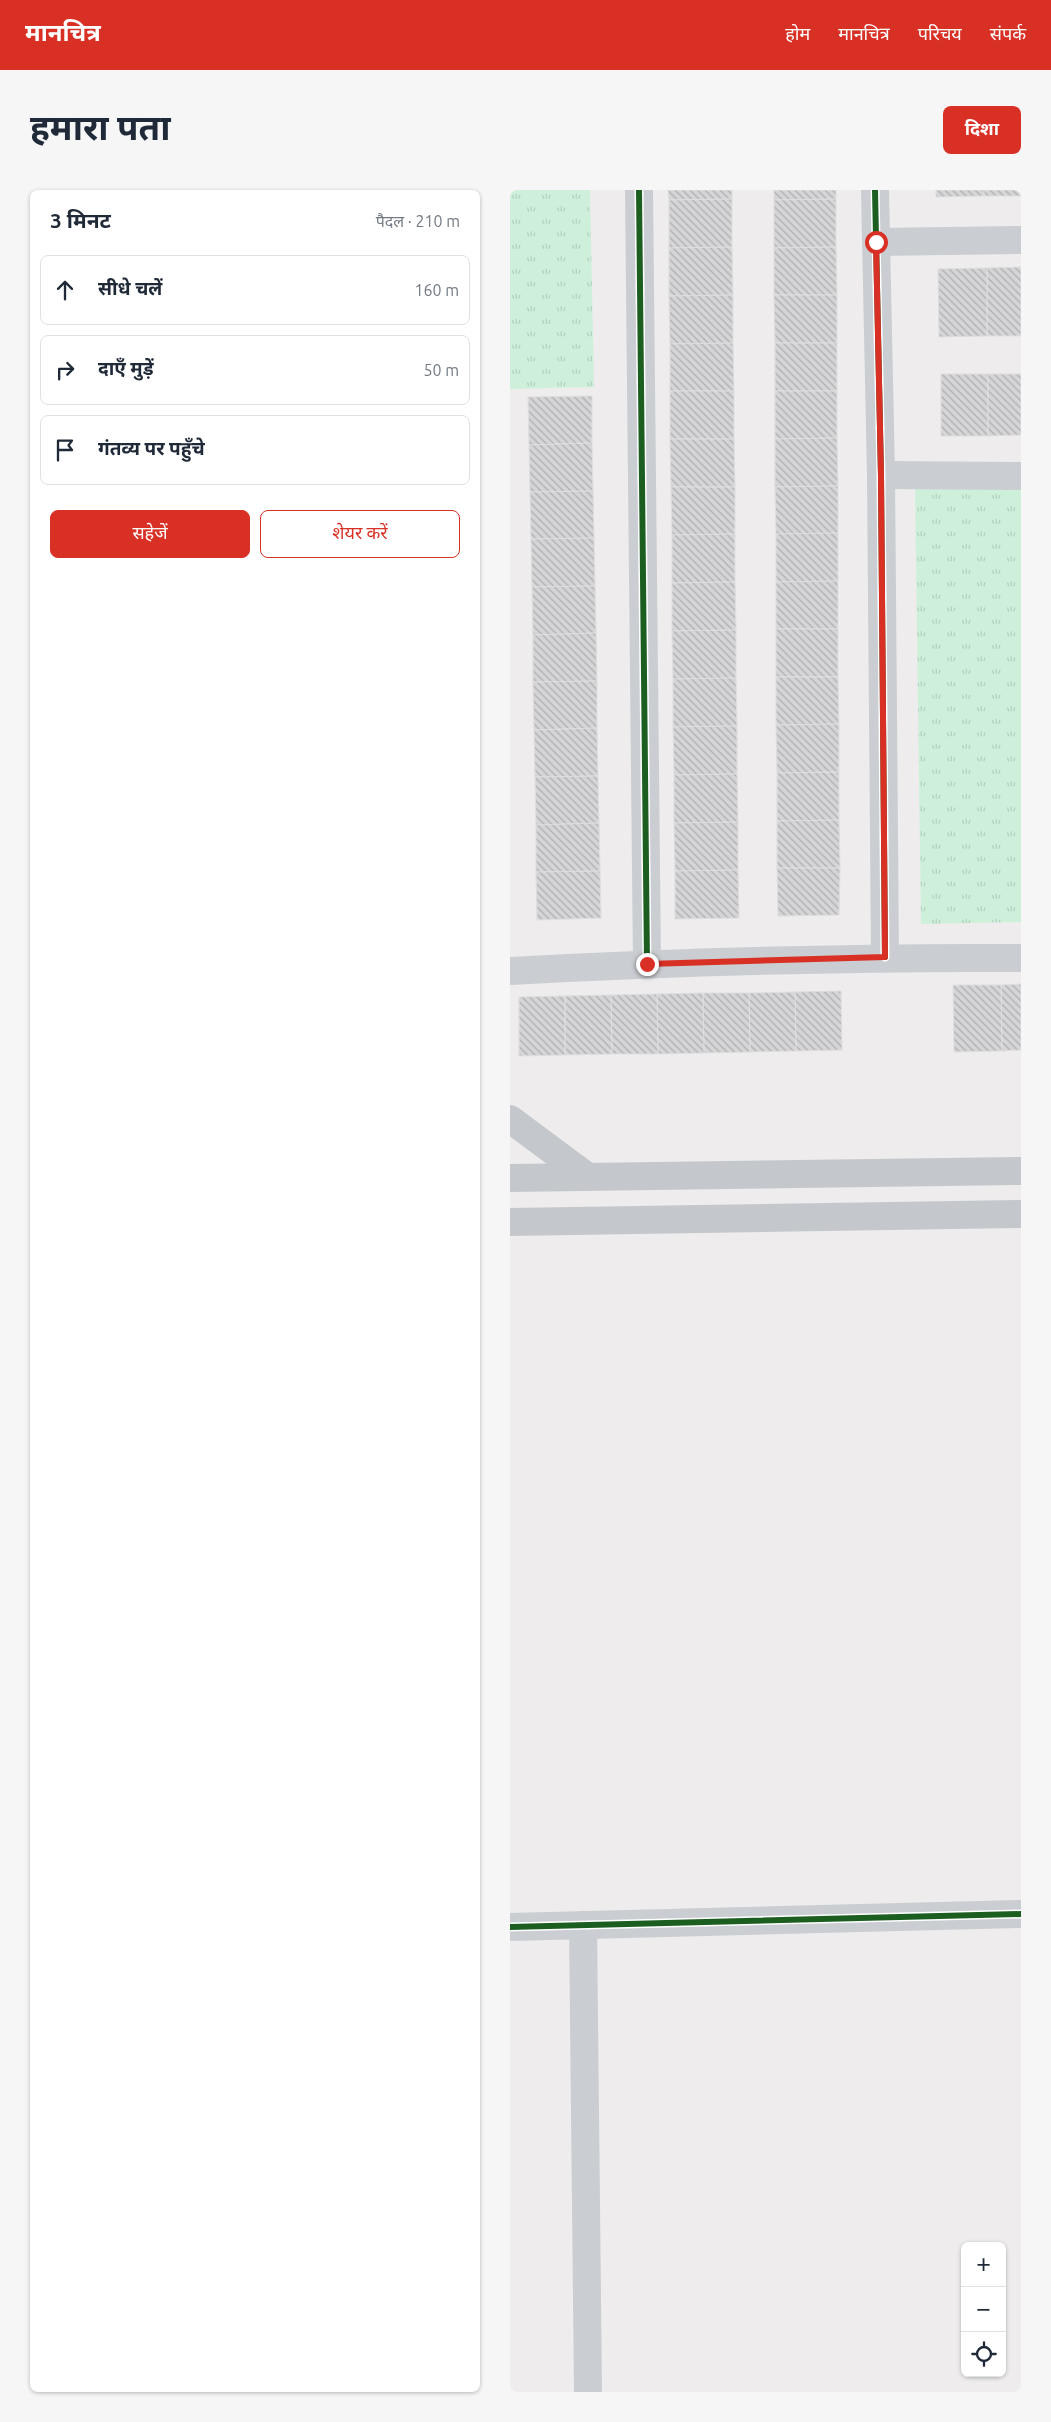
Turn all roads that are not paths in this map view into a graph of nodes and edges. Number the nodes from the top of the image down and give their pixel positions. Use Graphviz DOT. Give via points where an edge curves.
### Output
graph roads {
  1 [pos="639,190"];
  2 [pos="875,190"];
  3 [pos="1021,240"];
  4 [pos="876,242"];
  5 [pos="881,475"];
  6 [pos="1021,476"];
  7 [pos="885,957"];
  8 [pos="1021,958"];
  9 [pos="647,964"];
  10 [pos="510,971"];
  11 [pos="510,1119"];
  12 [pos="1021,1171"];
  13 [pos="588,1177"];
  14 [pos="510,1178"];
  15 [pos="1021,1214"];
  16 [pos="510,1222"];
  17 [pos="1021,1914"];
  18 [pos="583,1925"];
  19 [pos="510,1927"];
  20 [pos="588,2392"];
  1 -- 9 [label="street"];
  2 -- 4 [label="street"];
  3 -- 4 [label="street"];
  4 -- 5 [label="street"];
  5 -- 6 [label="street"];
  5 -- 7 [label="street"];
  7 -- 8 [label="street"];
  7 -- 9 [label="street"];
  9 -- 10 [label="street"];
  11 -- 13 [label="main road"];
  12 -- 13 [label="main road"];
  13 -- 14 [label="main road"];
  15 -- 16 [label="main road"];
  17 -- 18 [label="street"];
  18 -- 19 [label="street"];
  18 -- 20 [label="street"];
}
